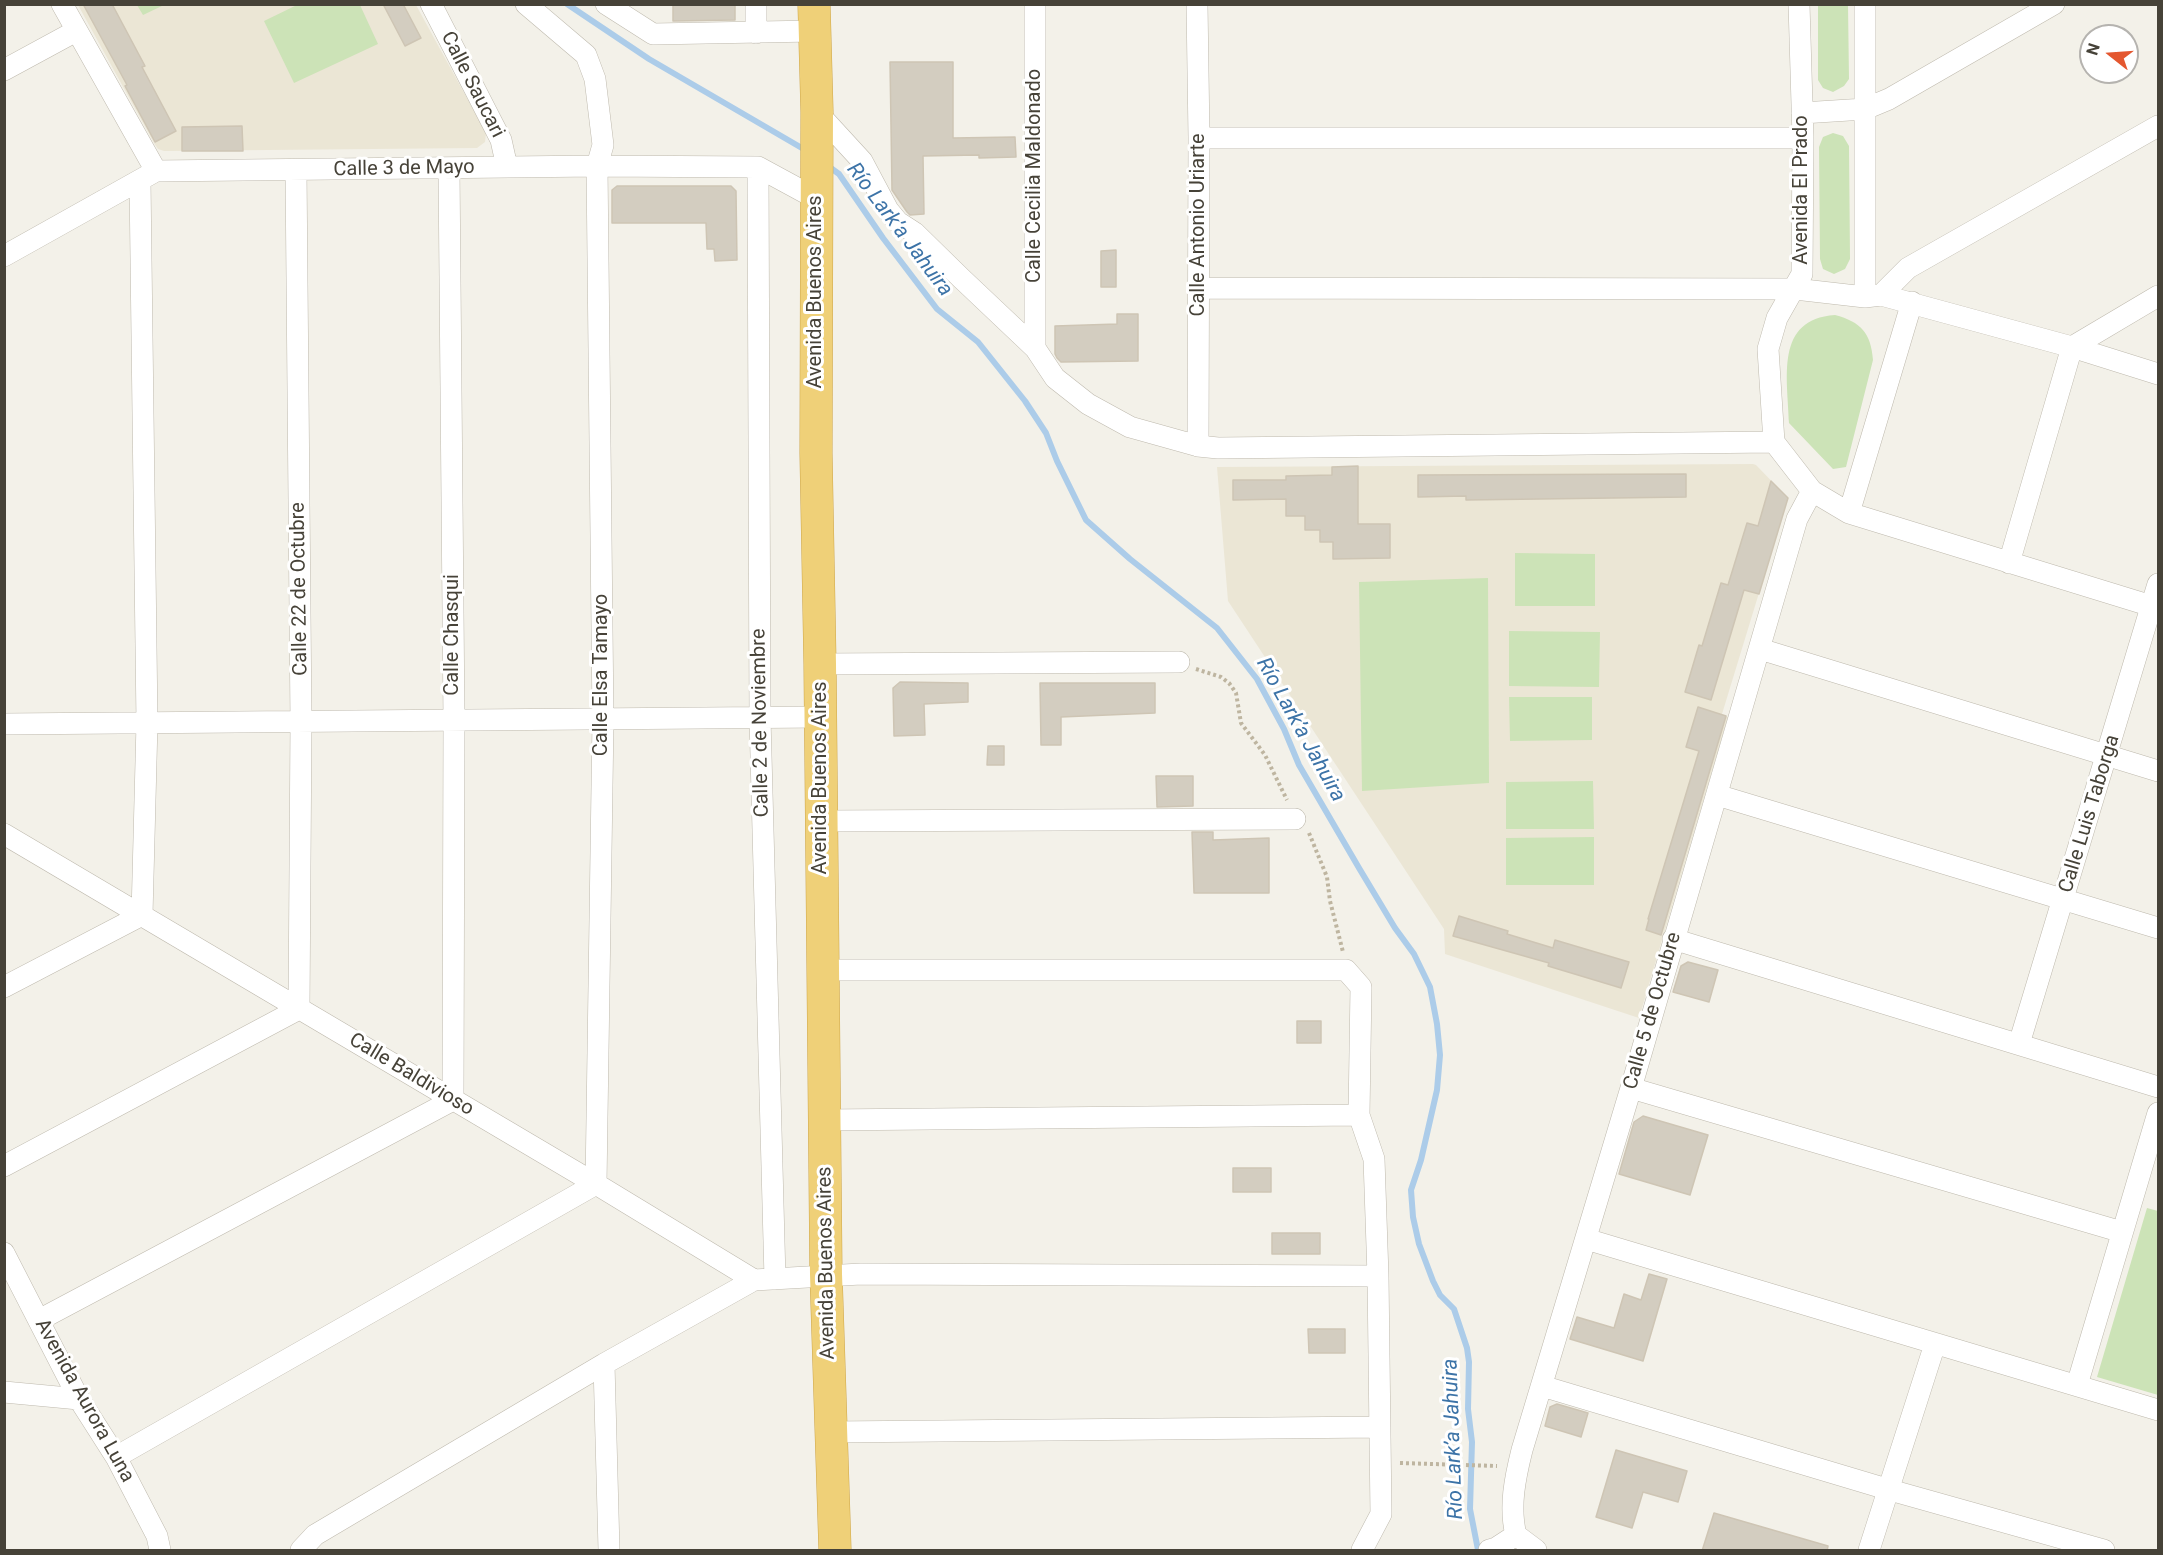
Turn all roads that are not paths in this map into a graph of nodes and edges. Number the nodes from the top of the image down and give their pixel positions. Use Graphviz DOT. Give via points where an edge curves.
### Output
graph roads {
  1 [pos="62,4"];
  2 [pos="431,4"];
  3 [pos="526,4"];
  4 [pos="606,4"];
  5 [pos="756,4"];
  6 [pos="1035,4"];
  7 [pos="1197,4"];
  8 [pos="1799,4"];
  9 [pos="1865,4"];
  10 [pos="2054,4"];
  11 [pos="814,18"];
  12 [pos="76,31"];
  13 [pos="756,33"];
  14 [pos="4,70"];
  15 [pos="1865,109"];
  16 [pos="1802,113"];
  17 [pos="817,126"];
  18 [pos="2158,126"];
  19 [pos="1199,138"];
  20 [pos="1803,138"];
  21 [pos="597,166"];
  22 [pos="507,167"];
  23 [pos="758,167"];
  24 [pos="449,169"];
  25 [pos="296,170"];
  26 [pos="148,176"];
  27 [pos="817,190"];
  28 [pos="4,256"];
  29 [pos="1199,288"];
  30 [pos="1795,289"];
  31 [pos="1873,296"];
  32 [pos="2158,296"];
  33 [pos="1912,302"];
  34 [pos="2072,347"];
  35 [pos="1035,348"];
  36 [pos="2158,374"];
  37 [pos="1774,442"];
  38 [pos="1198,446"];
  39 [pos="1812,491"];
  40 [pos="1849,513"];
  41 [pos="2009,563"];
  42 [pos="2158,584"];
  43 [pos="2156,607"];
  44 [pos="1760,649"];
  45 [pos="1179,662"];
  46 [pos="820,664"];
  47 [pos="820,717"];
  48 [pos="760,718"];
  49 [pos="454,720"];
  50 [pos="603,720"];
  51 [pos="301,722"];
  52 [pos="147,723"];
  53 [pos="4,724"];
  54 [pos="2108,756"];
  55 [pos="2158,771"];
  56 [pos="1717,795"];
  57 [pos="1295,819"];
  58 [pos="821,821"];
  59 [pos="4,834"];
  60 [pos="2063,900"];
  61 [pos="142,915"];
  62 [pos="2158,928"];
  63 [pos="1673,939"];
  64 [pos="823,970"];
  65 [pos="4,987"];
  66 [pos="299,1009"];
  67 [pos="2019,1044"];
  68 [pos="2158,1087"];
  69 [pos="1631,1088"];
  70 [pos="453,1100"];
  71 [pos="2158,1113"];
  72 [pos="1359,1115"];
  73 [pos="825,1120"];
  74 [pos="4,1166"];
  75 [pos="596,1184"];
  76 [pos="2122,1232"];
  77 [pos="1586,1239"];
  78 [pos="4,1253"];
  79 [pos="826,1274"];
  80 [pos="1378,1276"];
  81 [pos="764,1280"];
  82 [pos="39,1320"];
  83 [pos="1935,1344"];
  84 [pos="604,1364"];
  85 [pos="2077,1385"];
  86 [pos="1542,1386"];
  87 [pos="4,1392"];
  88 [pos="79,1399"];
  89 [pos="2158,1410"];
  90 [pos="1380,1427"];
  91 [pos="831,1432"];
  92 [pos="116,1457"];
  93 [pos="1890,1490"];
  94 [pos="1516,1534"];
  95 [pos="160,1551"];
  96 [pos="301,1551"];
  97 [pos="609,1551"];
  98 [pos="835,1551"];
  99 [pos="1362,1551"];
  100 [pos="1489,1551"];
  101 [pos="1536,1551"];
  102 [pos="1869,1551"];
  103 [pos="2104,1551"];
  1 -- 12 [label="street"];
  2 -- 22 [label="street, Calle Saucari" via="501,140"];
  3 -- 21 [label="street, Calle Elsa Tamayo" via="586,55 595,78 603,145"];
  4 -- 13 [label="street" via="653,34"];
  5 -- 13 [label="street"];
  6 -- 35 [label="street, Calle Cecilia Maldonado"];
  7 -- 19 [label="street, Calle Antonio Uriarte"];
  8 -- 16 [label="street, Avenida El Prado"];
  9 -- 15 [label="street"];
  10 -- 15 [label="street"];
  11 -- 13 [label="street"];
  11 -- 17 [label="highway, Avenida Buenos Aires"];
  12 -- 14 [label="street"];
  12 -- 26 [label="street"];
  15 -- 16 [label="street"];
  15 -- 31 [label="street"];
  16 -- 20 [label="street, Avenida El Prado"];
  17 -- 27 [label="highway, Avenida Buenos Aires"];
  17 -- 35 [label="street" via="862,161 898,222 915,232"];
  18 -- 31 [label="street" via="1908,268"];
  19 -- 20 [label="street"];
  19 -- 29 [label="street, Calle Antonio Uriarte"];
  20 -- 30 [label="street, Avenida El Prado" via="1802,274"];
  21 -- 22 [label="street, Calle 3 de Mayo"];
  21 -- 23 [label="street, Calle 3 de Mayo"];
  21 -- 50 [label="street, Calle Elsa Tamayo"];
  22 -- 24 [label="street, Calle 3 de Mayo"];
  23 -- 27 [label="street, Calle 3 de Mayo"];
  23 -- 48 [label="street, Calle 2 de Noviembre"];
  24 -- 25 [label="street, Calle 3 de Mayo"];
  24 -- 49 [label="street, Calle Chasqui"];
  25 -- 26 [label="street, Calle 3 de Mayo"];
  25 -- 51 [label="street, Calle 22 de Octubre"];
  26 -- 28 [label="street, Calle 3 de Mayo"];
  26 -- 52 [label="street"];
  27 -- 46 [label="highway, Avenida Buenos Aires"];
  29 -- 30 [label="street"];
  29 -- 38 [label="street, Calle Antonio Uriarte"];
  30 -- 31 [label="street"];
  30 -- 37 [label="street, Avenida El Prado" via="1778,318 1768,349"];
  31 -- 33 [label="street"];
  32 -- 34 [label="street"];
  33 -- 34 [label="street"];
  33 -- 40 [label="street"];
  34 -- 36 [label="street"];
  34 -- 41 [label="street"];
  35 -- 38 [label="street" via="1055,378 1088,404 1130,427"];
  37 -- 38 [label="street"];
  37 -- 39 [label="street"];
  39 -- 40 [label="street"];
  39 -- 44 [label="street, Calle 5 de Octubre" via="1797,519"];
  40 -- 41 [label="street"];
  41 -- 43 [label="street"];
  42 -- 43 [label="street, Calle Luis Taborga"];
  43 -- 54 [label="street, Calle Luis Taborga"];
  44 -- 54 [label="street"];
  44 -- 56 [label="street, Calle 5 de Octubre"];
  45 -- 46 [label="street"];
  46 -- 47 [label="highway, Avenida Buenos Aires"];
  47 -- 48 [label="street"];
  47 -- 58 [label="highway, Avenida Buenos Aires"];
  48 -- 50 [label="street"];
  48 -- 81 [label="street, Calle 2 de Noviembre"];
  49 -- 50 [label="street"];
  49 -- 51 [label="street"];
  49 -- 70 [label="street, Calle Chasqui"];
  50 -- 75 [label="street, Calle Elsa Tamayo"];
  51 -- 52 [label="street"];
  51 -- 66 [label="street, Calle 22 de Octubre"];
  52 -- 53 [label="street"];
  52 -- 61 [label="street"];
  54 -- 55 [label="street"];
  54 -- 60 [label="street, Calle Luis Taborga"];
  56 -- 60 [label="street"];
  56 -- 63 [label="street, Calle 5 de Octubre"];
  57 -- 58 [label="street"];
  58 -- 64 [label="highway, Avenida Buenos Aires"];
  59 -- 61 [label="street, Calle Baldivioso"];
  60 -- 62 [label="street"];
  60 -- 67 [label="street, Calle Luis Taborga"];
  61 -- 65 [label="street"];
  61 -- 66 [label="street, Calle Baldivioso"];
  63 -- 67 [label="street"];
  63 -- 69 [label="street, Calle 5 de Octubre"];
  64 -- 72 [label="street" via="1346,970 1361,987"];
  64 -- 73 [label="highway, Avenida Buenos Aires"];
  66 -- 70 [label="street, Calle Baldivioso"];
  66 -- 74 [label="street"];
  67 -- 68 [label="street"];
  69 -- 76 [label="street"];
  69 -- 77 [label="street, Calle 5 de Octubre"];
  70 -- 75 [label="street, Calle Baldivioso"];
  70 -- 82 [label="street"];
  71 -- 76 [label="street"];
  72 -- 73 [label="street"];
  72 -- 80 [label="street" via="1374,1159"];
  73 -- 79 [label="highway, Avenida Buenos Aires"];
  75 -- 81 [label="street, Calle Baldivioso"];
  75 -- 92 [label="street"];
  76 -- 85 [label="street"];
  77 -- 83 [label="street"];
  77 -- 86 [label="street, Calle 5 de Octubre"];
  78 -- 82 [label="street, Avenida Aurora Luna"];
  79 -- 80 [label="street"];
  79 -- 81 [label="street"];
  79 -- 91 [label="highway, Avenida Buenos Aires"];
  80 -- 90 [label="street"];
  81 -- 84 [label="street"];
  82 -- 88 [label="street, Avenida Aurora Luna"];
  83 -- 85 [label="street"];
  83 -- 93 [label="street"];
  84 -- 96 [label="street" via="315,1535"];
  84 -- 97 [label="street"];
  85 -- 89 [label="street"];
  86 -- 93 [label="street"];
  86 -- 94 [label="street, Calle 5 de Octubre" via="1515,1480 1512,1518"];
  87 -- 88 [label="street"];
  88 -- 92 [label="street, Avenida Aurora Luna"];
  90 -- 91 [label="street"];
  90 -- 99 [label="street" via="1382,1514"];
  91 -- 98 [label="highway, Avenida Buenos Aires"];
  92 -- 95 [label="street, Avenida Aurora Luna" via="157,1536"];
  93 -- 102 [label="street"];
  93 -- 103 [label="street"];
  94 -- 100 [label="street"];
  94 -- 101 [label="street"];
}
